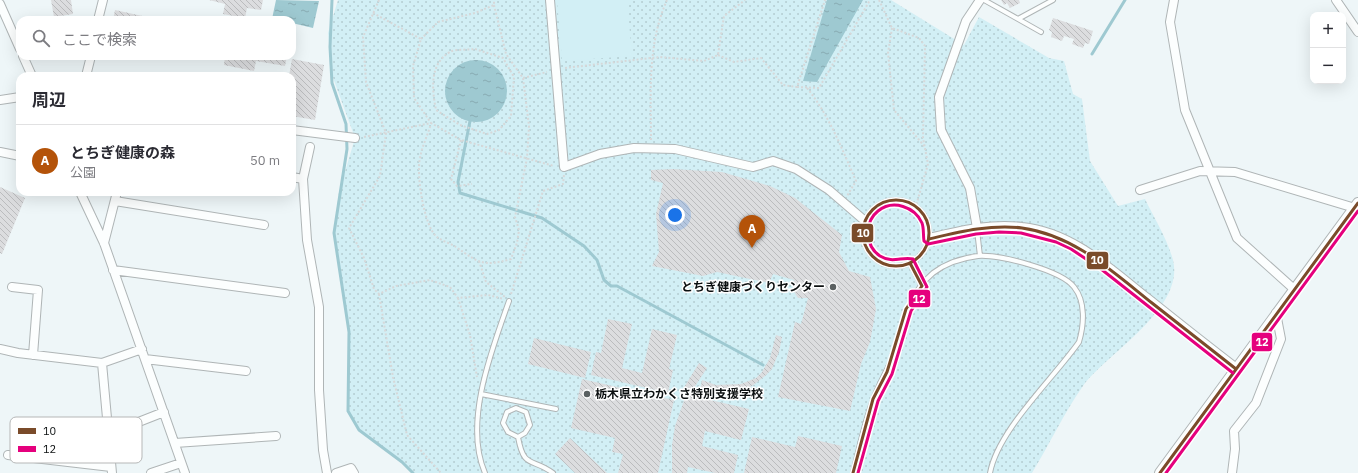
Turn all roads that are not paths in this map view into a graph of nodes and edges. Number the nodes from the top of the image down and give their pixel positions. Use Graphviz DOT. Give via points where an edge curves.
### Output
graph roads {
  1 [pos="103,0"];
  2 [pos="550,0"];
  3 [pos="980,0"];
  4 [pos="984,0"];
  5 [pos="1053,0"];
  6 [pos="1174,0"];
  7 [pos="1336,0"];
  8 [pos="0,4"];
  9 [pos="99,16"];
  10 [pos="1018,19"];
  11 [pos="1041,32"];
  12 [pos="1358,32"];
  13 [pos="16,40"];
  14 [pos="25,60"];
  15 [pos="90,60"];
  16 [pos="30,72"];
  17 [pos="87,72"];
  18 [pos="16,98"];
  19 [pos="0,100"];
  20 [pos="296,130"];
  21 [pos="355,138"];
  22 [pos="310,147"];
  23 [pos="0,152"];
  24 [pos="16,155"];
  25 [pos="1210,171"];
  26 [pos="296,178"];
  27 [pos="303,179"];
  28 [pos="1140,190"];
  29 [pos="82,196"];
  30 [pos="117,196"];
  31 [pos="115,201"];
  32 [pos="1357,206"];
  33 [pos="865,221"];
  34 [pos="264,225"];
  35 [pos="977,228"];
  36 [pos="929,239"];
  37 [pos="104,243"];
  38 [pos="980,256"];
  39 [pos="910,263"];
  40 [pos="113,270"];
  41 [pos="922,286"];
  42 [pos="12,287"];
  43 [pos="1295,290"];
  44 [pos="285,293"];
  45 [pos="508,301"];
  46 [pos="1276,313"];
  47 [pos="0,349"];
  48 [pos="142,350"];
  49 [pos="33,355"];
  50 [pos="145,359"];
  51 [pos="102,364"];
  52 [pos="1236,369"];
  53 [pos="246,371"];
  54 [pos="481,394"];
  55 [pos="556,409"];
  56 [pos="164,412"];
  57 [pos="107,417"];
  58 [pos="142,421"];
  59 [pos="276,436"];
  60 [pos="518,437"];
  61 [pos="175,443"];
  62 [pos="63,463"];
  63 [pos="181,463"];
  64 [pos="112,470"];
  65 [pos="1162,472"];
  66 [pos="150,473"];
  67 [pos="185,473"];
  68 [pos="327,473"];
  69 [pos="336,473"];
  70 [pos="354,473"];
  71 [pos="485,473"];
  72 [pos="553,473"];
  73 [pos="853,473"];
  74 [pos="990,473"];
  75 [pos="1232,473"];
  1 -- 9 [label="street"];
  2 -- 33 [label="street" via="564,167 600,154 634,148 675,149 753,167 773,161 796,169 828,190"];
  3 -- 35 [label="street" via="966,21 939,97 941,130 970,188"];
  4 -- 10 [label="lane"];
  5 -- 10 [label="lane"];
  6 -- 25 [label="street" via="1170,22 1185,110"];
  7 -- 12 [label="street"];
  8 -- 13 [label="street"];
  10 -- 11 [label="lane"];
  14 -- 16 [label="street"];
  15 -- 17 [label="street"];
  18 -- 19 [label="street"];
  20 -- 21 [label="street"];
  22 -- 27 [label="street"];
  23 -- 24 [label="street"];
  25 -- 28 [label="street" via="1200,171"];
  25 -- 32 [label="street" via="1235,172"];
  25 -- 43 [label="street" via="1237,238"];
  26 -- 27 [label="street"];
  27 -- 68 [label="street" via="307,240 319,307 319,390"];
  29 -- 37 [label="street"];
  30 -- 31 [label="street"];
  31 -- 34 [label="street"];
  31 -- 37 [label="street"];
  32 -- 43 [label="street"];
  33 -- 36 [label="lane" via="873,209 887,201 904,200 916,206 927,221"];
  33 -- 39 [label="lane" via="864,242 874,257 888,265"];
  35 -- 36 [label="street"];
  35 -- 38 [label="lane"];
  35 -- 52 [label="street" via="1023,228 1047,233 1067,241 1093,257"];
  36 -- 39 [label="lane" via="924,251"];
  37 -- 40 [label="street"];
  38 -- 41 [label="lane" via="963,258 947,265 933,274"];
  38 -- 74 [label="lane" via="1043,268 1066,279 1074,287 1083,316 1079,342 1002,440"];
  39 -- 41 [label="lane"];
  40 -- 44 [label="street"];
  40 -- 48 [label="street"];
  41 -- 73 [label="lane" via="906,309 893,354 873,399"];
  42 -- 49 [label="street" via="38,290"];
  43 -- 46 [label="street"];
  45 -- 54 [label="lane" via="494,341"];
  46 -- 52 [label="street"];
  46 -- 75 [label="street" via="1280,339 1256,403 1234,431"];
  47 -- 49 [label="street"];
  48 -- 50 [label="street"];
  48 -- 51 [label="street"];
  49 -- 51 [label="street"];
  50 -- 53 [label="street"];
  50 -- 56 [label="street"];
  51 -- 57 [label="street"];
  52 -- 65 [label="street"];
  54 -- 55 [label="lane"];
  54 -- 71 [label="lane" via="478,407 478,436 480,463"];
  56 -- 58 [label="street"];
  56 -- 61 [label="street"];
  59 -- 61 [label="street"];
  60 -- 60 [label="lane" via="508,432 503,423 507,412 516,408 526,412 530,425 525,433"];
  60 -- 72 [label="lane" via="527,461"];
  61 -- 63 [label="street"];
  62 -- 64 [label="street"];
  63 -- 66 [label="street"];
  63 -- 67 [label="street"];
  69 -- 70 [label="street" via="351,468"];
}
